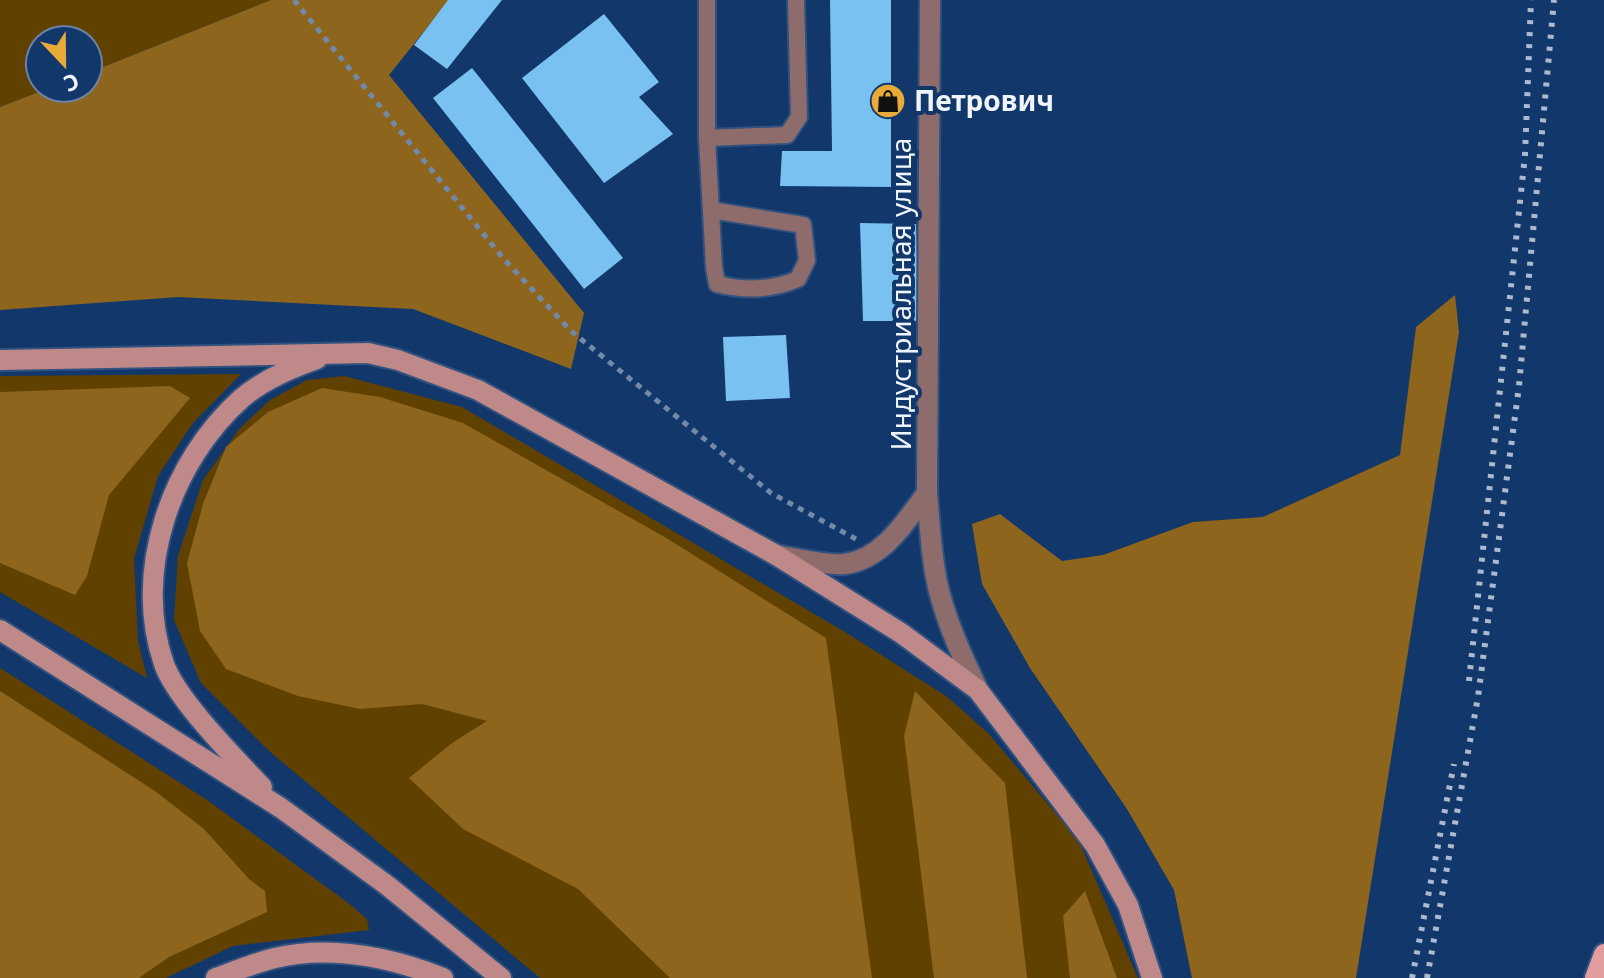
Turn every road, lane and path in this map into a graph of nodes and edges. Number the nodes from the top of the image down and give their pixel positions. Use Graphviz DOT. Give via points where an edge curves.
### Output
graph roads {
  1 [pos="294,0"];
  2 [pos="707,0"];
  3 [pos="796,0"];
  4 [pos="930,0"];
  5 [pos="707,138"];
  6 [pos="711,210"];
  7 [pos="336,352"];
  8 [pos="0,360"];
  9 [pos="927,493"];
  10 [pos="877,551"];
  11 [pos="776,555"];
  12 [pos="0,630"];
  13 [pos="978,690"];
  14 [pos="281,808"];
  15 [pos="1604,954"];
  16 [pos="216,978"];
  17 [pos="443,978"];
  18 [pos="501,978"];
  19 [pos="1152,978"];
  20 [pos="1595,978"];
  1 -- 10 [label="path" via="502,257 571,331 771,493"];
  2 -- 5 [label="lane"];
  3 -- 5 [label="lane" via="799,117 787,135"];
  4 -- 9 [label="street, Индустриальная улица"];
  5 -- 6 [label="lane"];
  6 -- 6 [label="lane" via="717,284 739,289 798,279 807,260 803,225"];
  7 -- 8 [label="street"];
  7 -- 11 [label="street" via="398,360 478,390"];
  7 -- 14 [label="street" via="269,380 219,423 171,499 155,562 154,626 176,689"];
  9 -- 10 [label="street"];
  9 -- 13 [label="street, Индустриальная улица" via="939,590"];
  10 -- 11 [label="street" via="844,564"];
  11 -- 13 [label="street" via="901,633"];
  12 -- 14 [label="street"];
  13 -- 19 [label="street" via="1095,845 1128,905"];
  14 -- 18 [label="street"];
  15 -- 20 [label="main road"];
  16 -- 17 [label="street" via="276,958 345,952"];
}
